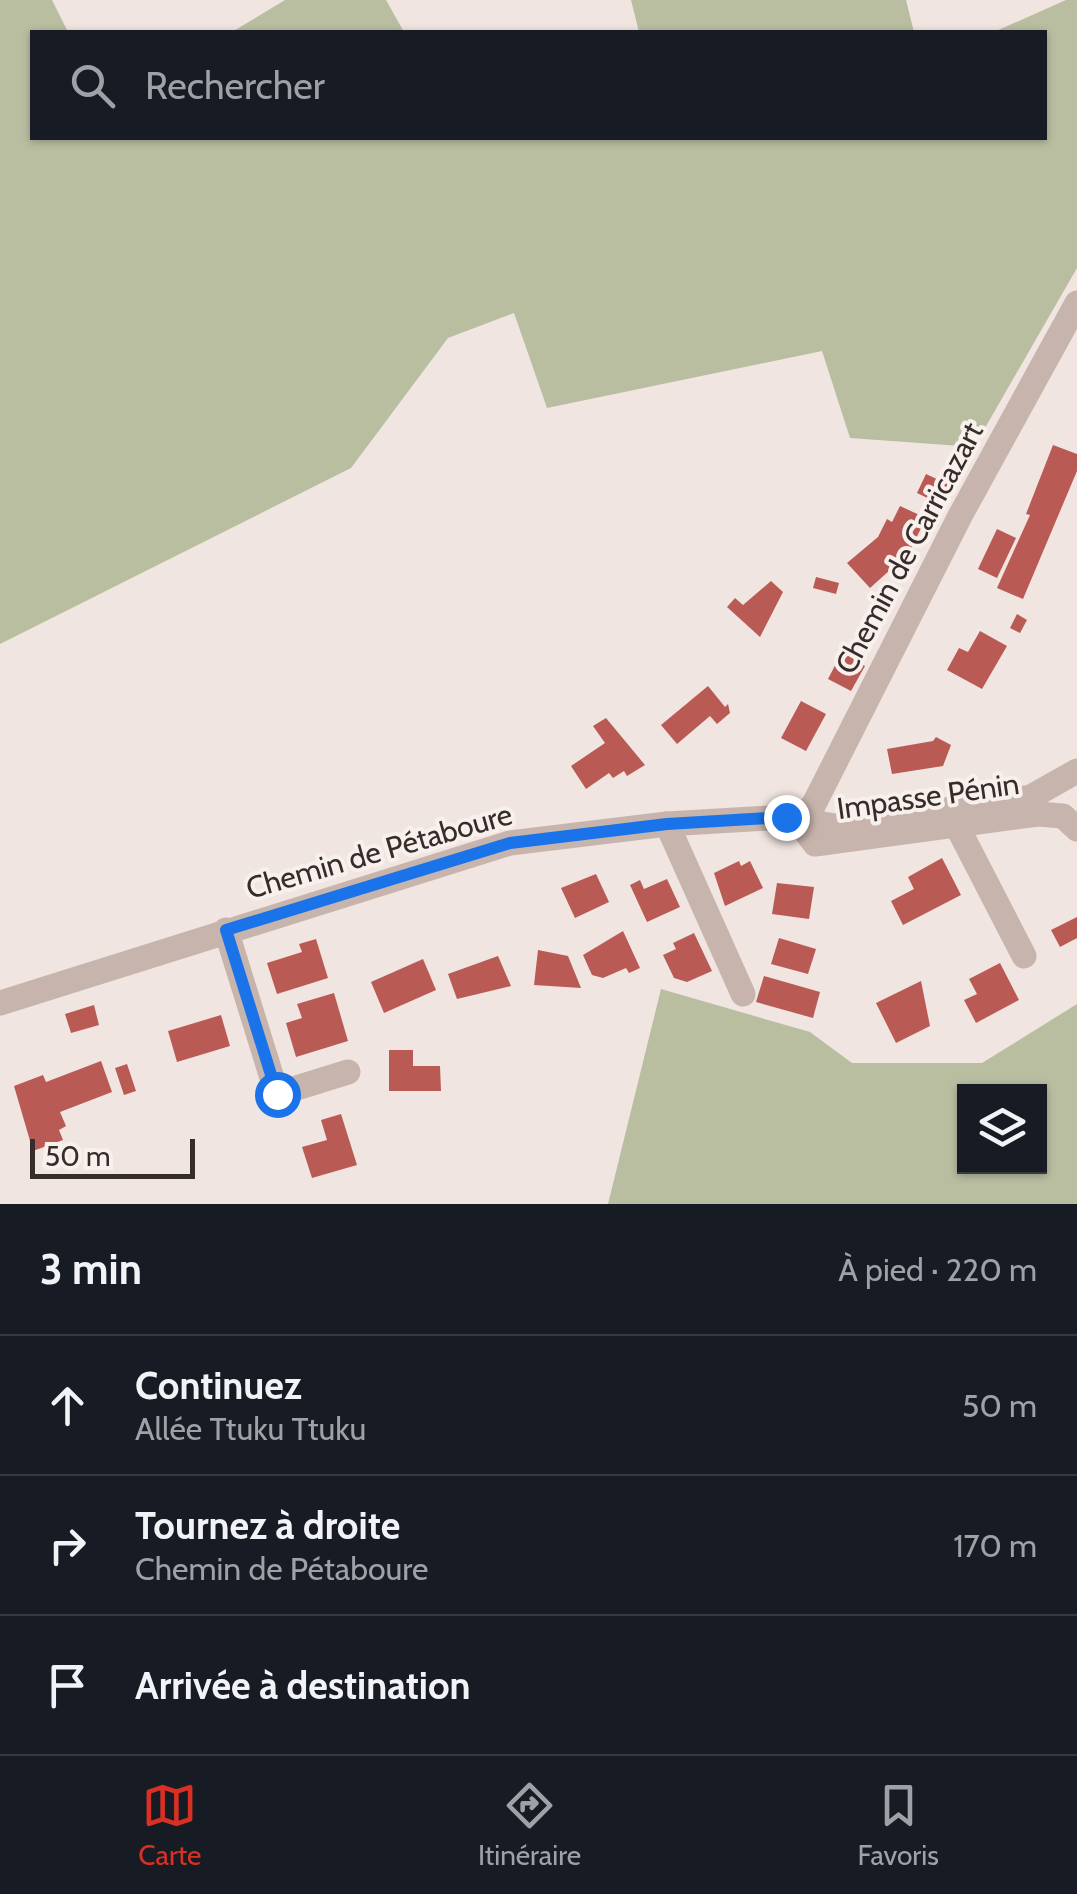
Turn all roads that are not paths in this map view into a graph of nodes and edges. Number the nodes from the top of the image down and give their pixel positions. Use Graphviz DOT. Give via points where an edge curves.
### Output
graph roads {
  1 [pos="1077,303"];
  2 [pos="1077,771"];
  3 [pos="796,819"];
  4 [pos="667,824"];
  5 [pos="958,828"];
  6 [pos="1077,829"];
  7 [pos="226,930"];
  8 [pos="1024,956"];
  9 [pos="743,994"];
  10 [pos="0,1003"];
  11 [pos="348,1072"];
  1 -- 3 [label="street, Chemin de Carricazart" via="813,806"];
  2 -- 3 [label="street, Chemin de Pétaboure" via="1031,797 834,826"];
  3 -- 4 [label="street, Chemin de Pétaboure"];
  3 -- 5 [label="street, Impasse Pénin" via="815,844"];
  4 -- 7 [label="street, Chemin de Pétaboure" via="510,843"];
  4 -- 9 [label="street"];
  5 -- 6 [label="street, Impasse Pénin" via="1038,814 1063,816"];
  5 -- 8 [label="street"];
  7 -- 10 [label="street, Chemin de Pétaboure"];
  7 -- 11 [label="street" via="277,1094"];
}
